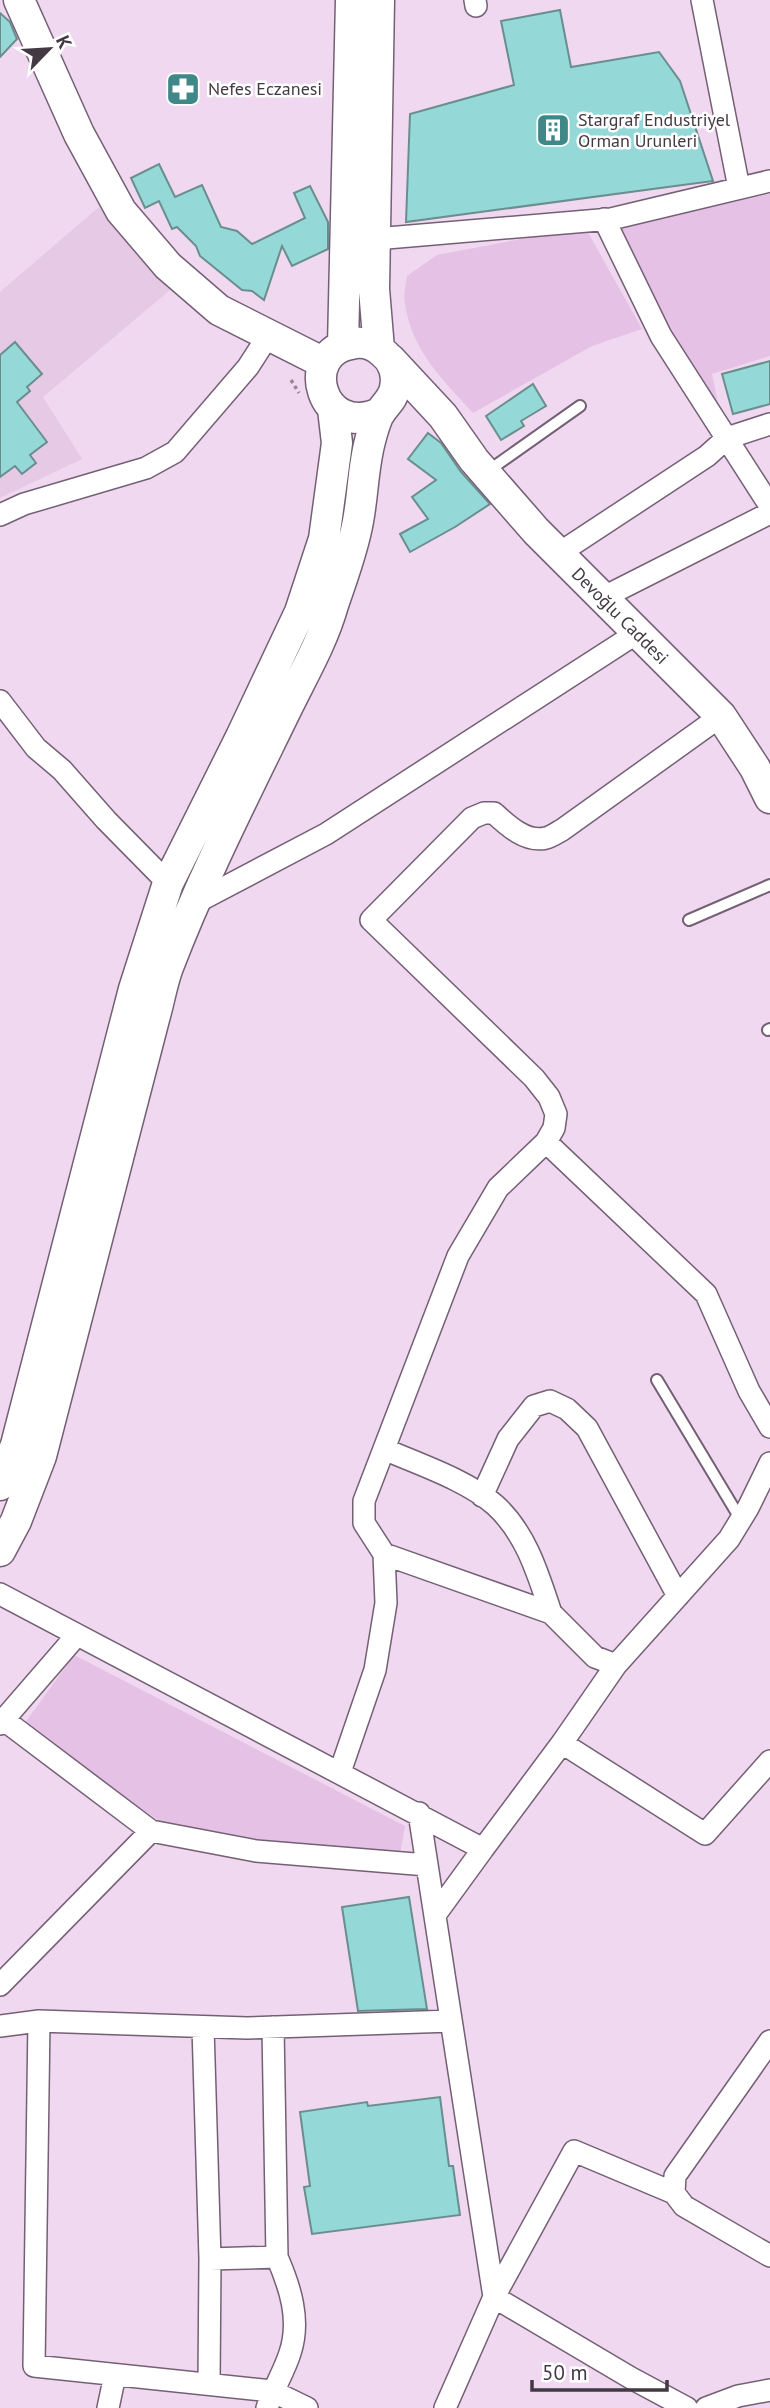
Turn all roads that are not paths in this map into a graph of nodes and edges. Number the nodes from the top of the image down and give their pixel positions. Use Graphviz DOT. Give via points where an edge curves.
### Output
graph roads {
  1 [pos="19,0"];
  2 [pos="351,0"];
  3 [pos="379,0"];
  4 [pos="702,0"];
  5 [pos="770,181"];
  6 [pos="739,188"];
  7 [pos="604,219"];
  8 [pos="375,239"];
  9 [pos="268,336"];
  10 [pos="384,353"];
  11 [pos="334,354"];
  12 [pos="580,406"];
  13 [pos="384,408"];
  14 [pos="333,409"];
  15 [pos="770,424"];
  16 [pos="727,438"];
  17 [pos="459,440"];
  18 [pos="485,473"];
  19 [pos="770,506"];
  20 [pos="770,513"];
  21 [pos="0,515"];
  22 [pos="558,554"];
  23 [pos="602,598"];
  24 [pos="637,633"];
  25 [pos="0,701"];
  26 [pos="722,716"];
  27 [pos="767,786"];
  28 [pos="168,883"];
  29 [pos="770,885"];
  30 [pos="195,903"];
  31 [pos="689,920"];
  32 [pos="546,1142"];
  33 [pos="657,1380"];
  34 [pos="770,1427"];
  35 [pos="384,1449"];
  36 [pos="770,1463"];
  37 [pos="0,1485"];
  38 [pos="482,1496"];
  39 [pos="741,1520"];
  40 [pos="0,1551"];
  41 [pos="384,1554"];
  42 [pos="0,1594"];
  43 [pos="678,1596"];
  44 [pos="551,1614"];
  45 [pos="78,1635"];
  46 [pos="615,1665"];
  47 [pos="2,1722"];
  48 [pos="562,1743"];
  49 [pos="770,1761"];
  50 [pos="340,1772"];
  51 [pos="419,1813"];
  52 [pos="150,1831"];
  53 [pos="483,1849"];
  54 [pos="427,1865"];
  55 [pos="435,1915"];
  56 [pos="0,1985"];
  57 [pos="39,2021"];
  58 [pos="451,2021"];
  59 [pos="0,2026"];
  60 [pos="203,2027"];
  61 [pos="274,2027"];
  62 [pos="770,2041"];
  63 [pos="674,2193"];
  64 [pos="770,2256"];
  65 [pos="277,2258"];
  66 [pos="210,2259"];
  67 [pos="494,2297"];
  68 [pos="115,2375"];
  69 [pos="209,2385"];
  70 [pos="770,2390"];
  71 [pos="270,2400"];
  72 [pos="108,2408"];
  73 [pos="307,2408"];
  74 [pos="445,2408"];
  75 [pos="687,2408"];
  76 [pos="706,2408"];
  1 -- 9 [label="street" via="79,134 121,211 168,266 219,310"];
  2 -- 11 [label="street"];
  3 -- 8 [label="street"];
  4 -- 6 [label="street"];
  5 -- 6 [label="street"];
  6 -- 7 [label="street"];
  7 -- 8 [label="street"];
  7 -- 16 [label="street" via="661,336"];
  8 -- 10 [label="street" via="374,289"];
  9 -- 11 [label="street"];
  9 -- 21 [label="street" via="248,367 163,461"];
  10 -- 11 [label="street" via="355,342"];
  10 -- 13 [label="street" via="396,381"];
  10 -- 17 [label="street, Devoğlu Caddesi" via="443,416"];
  11 -- 14 [label="street" via="320,375 325,399"];
  12 -- 18 [label="lane"];
  13 -- 14 [label="street" via="356,419"];
  13 -- 17 [label="street" via="416,412"];
  13 -- 30 [label="street" via="370,443 357,524 329,620"];
  14 -- 28 [label="street" via="337,443 324,540 300,612"];
  15 -- 16 [label="street"];
  16 -- 19 [label="street"];
  16 -- 22 [label="street" via="707,456"];
  17 -- 18 [label="street, Devoğlu Caddesi"];
  18 -- 22 [label="street, Devoğlu Caddesi"];
  20 -- 23 [label="street"];
  22 -- 23 [label="street, Devoğlu Caddesi"];
  23 -- 24 [label="street, Devoğlu Caddesi"];
  24 -- 26 [label="street, Devoğlu Caddesi"];
  24 -- 30 [label="street" via="326,834"];
  25 -- 28 [label="street" via="36,748"];
  26 -- 27 [label="street, Devoğlu Caddesi"];
  26 -- 32 [label="street" via="546,839 510,828 494,813 472,818 371,920 549,1097 556,1114"];
  28 -- 37 [label="street" via="134,989 16,1445"];
  29 -- 31 [label="lane"];
  30 -- 40 [label="street" via="167,970 41,1456"];
  32 -- 34 [label="street" via="706,1294"];
  32 -- 35 [label="street" via="498,1188 458,1256"];
  33 -- 39 [label="lane"];
  35 -- 38 [label="street"];
  35 -- 41 [label="street" via="364,1501 365,1523"];
  36 -- 39 [label="street"];
  38 -- 43 [label="street" via="508,1439 534,1406 550,1401 567,1409 587,1428"];
  38 -- 44 [label="street" via="516,1528 537,1569"];
  39 -- 43 [label="street"];
  41 -- 44 [label="street"];
  41 -- 50 [label="street" via="386,1603 375,1670"];
  42 -- 45 [label="street"];
  43 -- 46 [label="street"];
  44 -- 46 [label="street" via="595,1657"];
  45 -- 47 [label="street"];
  45 -- 50 [label="street"];
  46 -- 48 [label="street"];
  47 -- 52 [label="street"];
  48 -- 49 [label="street" via="705,1834"];
  48 -- 53 [label="street"];
  50 -- 51 [label="street"];
  51 -- 53 [label="street"];
  51 -- 54 [label="street"];
  52 -- 54 [label="street" via="256,1851"];
  52 -- 56 [label="street"];
  53 -- 55 [label="street"];
  54 -- 55 [label="street"];
  55 -- 58 [label="street"];
  57 -- 59 [label="street"];
  57 -- 60 [label="street"];
  57 -- 68 [label="street" via="34,2366"];
  58 -- 61 [label="street"];
  58 -- 67 [label="street"];
  60 -- 61 [label="street"];
  60 -- 66 [label="street"];
  61 -- 65 [label="street"];
  62 -- 63 [label="street" via="676,2176"];
  63 -- 64 [label="street" via="684,2206"];
  63 -- 67 [label="street" via="574,2151"];
  65 -- 66 [label="street"];
  65 -- 71 [label="street" via="291,2290 294,2321 291,2351"];
  66 -- 69 [label="street"];
  67 -- 74 [label="street"];
  67 -- 75 [label="street"];
  68 -- 69 [label="street"];
  68 -- 72 [label="street"];
  69 -- 71 [label="street"];
  70 -- 76 [label="street"];
  71 -- 73 [label="street"];
}
